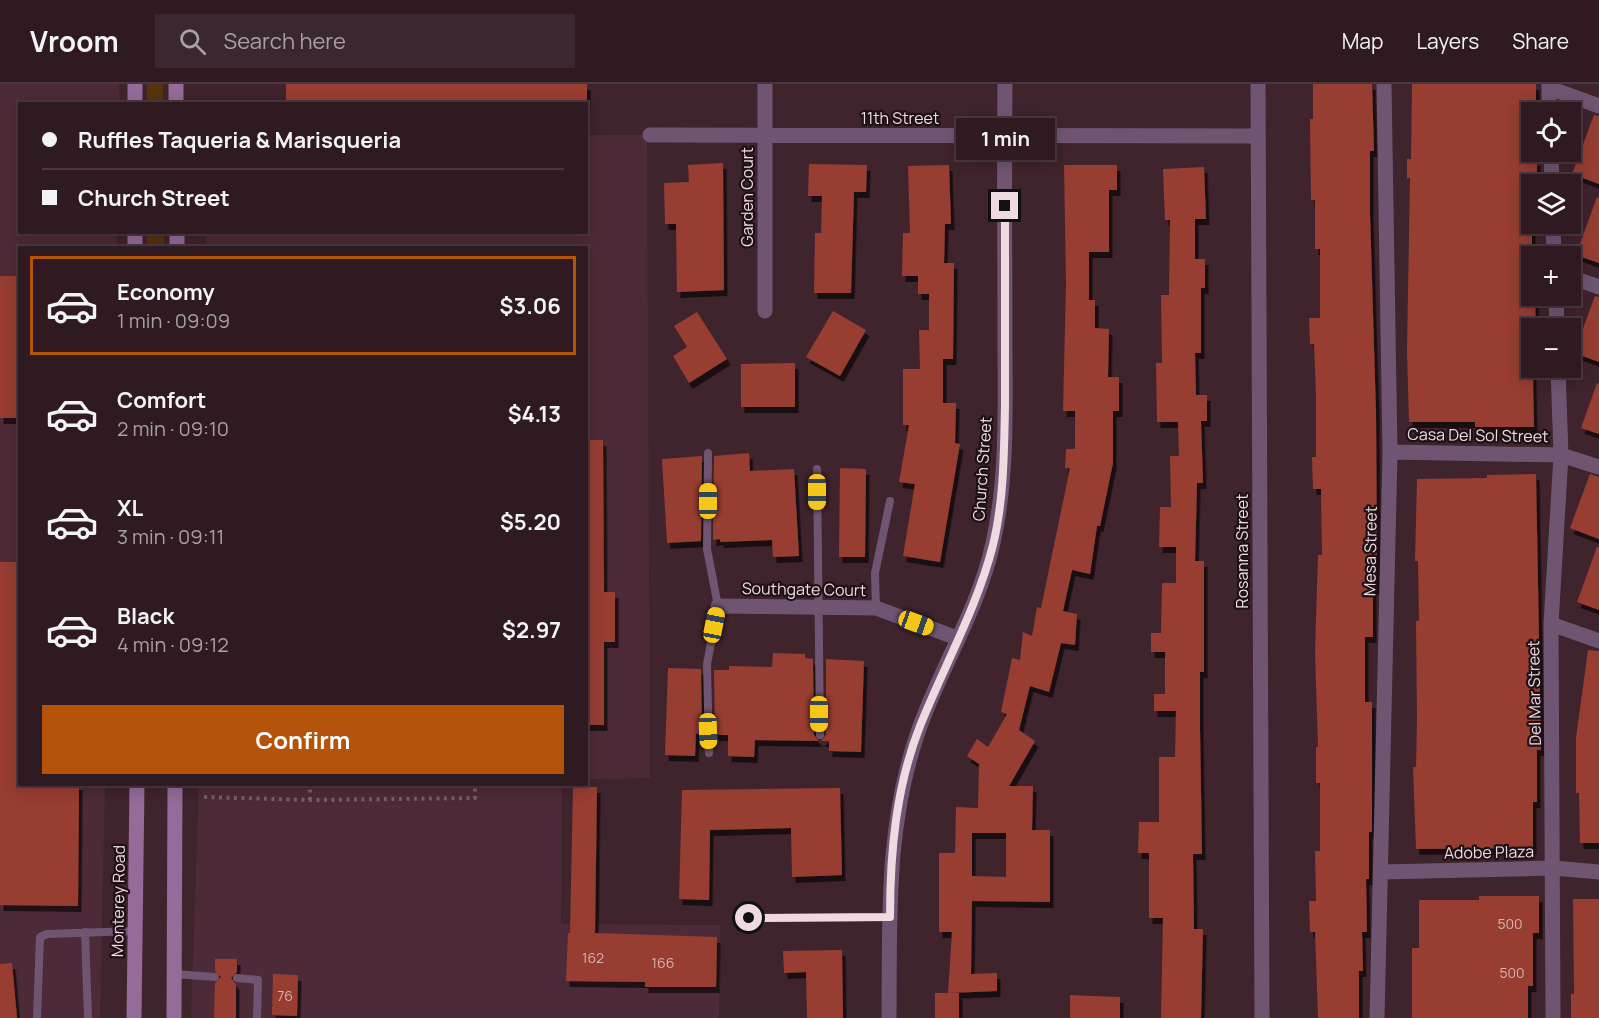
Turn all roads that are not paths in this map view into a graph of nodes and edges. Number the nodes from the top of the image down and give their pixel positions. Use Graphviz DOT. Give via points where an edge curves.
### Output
graph roads {
  1 [pos="135,84"];
  2 [pos="176,84"];
  3 [pos="765,84"];
  4 [pos="1005,84"];
  5 [pos="1258,84"];
  6 [pos="1384,84"];
  7 [pos="1549,86"];
  8 [pos="135,102"];
  9 [pos="176,102"];
  10 [pos="1549,102"];
  11 [pos="1599,106"];
  12 [pos="650,135"];
  13 [pos="765,136"];
  14 [pos="1005,136"];
  15 [pos="1258,136"];
  16 [pos="1581,281"];
  17 [pos="1599,287"];
  18 [pos="765,311"];
  19 [pos="1558,378"];
  20 [pos="1390,452"];
  21 [pos="708,453"];
  22 [pos="1561,455"];
  23 [pos="1599,467"];
  24 [pos="817,469"];
  25 [pos="890,501"];
  26 [pos="718,606"];
  27 [pos="818,607"];
  28 [pos="876,608"];
  29 [pos="1551,624"];
  30 [pos="957,638"];
  31 [pos="1599,641"];
  32 [pos="820,735"];
  33 [pos="709,753"];
  34 [pos="137,786"];
  35 [pos="175,786"];
  36 [pos="1554,868"];
  37 [pos="1381,872"];
  38 [pos="1599,872"];
  39 [pos="890,917"];
  40 [pos="749,918"];
  41 [pos="85,932"];
  42 [pos="135,932"];
  43 [pos="175,974"];
  44 [pos="215,977"];
  45 [pos="237,978"];
  46 [pos="37,1018"];
  47 [pos="88,1018"];
  48 [pos="134,1018"];
  49 [pos="174,1018"];
  50 [pos="257,1018"];
  51 [pos="889,1018"];
  52 [pos="1262,1018"];
  53 [pos="1377,1018"];
  54 [pos="1553,1018"];
  1 -- 8 [label="main road"];
  2 -- 9 [label="main road"];
  3 -- 13 [label="street, Garden Court"];
  4 -- 14 [label="street, Church Street"];
  5 -- 15 [label="street, Rosanna Street"];
  6 -- 20 [label="street, Mesa Street"];
  7 -- 10 [label="street"];
  7 -- 11 [label="street"];
  12 -- 13 [label="street, 11th Street"];
  13 -- 14 [label="street, 11th Street"];
  13 -- 18 [label="street, Garden Court"];
  14 -- 15 [label="street, 11th Street"];
  14 -- 30 [label="street, Church Street" via="1001,501 978,594"];
  15 -- 52 [label="street, Rosanna Street"];
  16 -- 17 [label="street"];
  19 -- 22 [label="street, Del Mar Street"];
  20 -- 22 [label="street, Casa Del Sol Street"];
  20 -- 37 [label="street, Mesa Street"];
  21 -- 26 [label="lane" via="707,549"];
  22 -- 23 [label="street, Casa Del Sol Street"];
  22 -- 29 [label="street, Del Mar Street"];
  24 -- 27 [label="lane"];
  25 -- 28 [label="lane" via="875,573"];
  26 -- 27 [label="street, Southgate Court"];
  26 -- 33 [label="lane" via="707,664"];
  27 -- 28 [label="street, Southgate Court"];
  27 -- 32 [label="lane"];
  28 -- 30 [label="street, Southgate Court"];
  29 -- 31 [label="street"];
  29 -- 36 [label="street, Del Mar Street"];
  30 -- 39 [label="street, Church Street" via="919,728 905,775 896,815"];
  34 -- 42 [label="main road, Monterey Road"];
  35 -- 43 [label="main road"];
  36 -- 37 [label="street, Adobe Plaza"];
  36 -- 38 [label="street, Adobe Plaza"];
  36 -- 54 [label="street, Del Mar Street"];
  37 -- 53 [label="street, Mesa Street"];
  39 -- 40 [label="lane"];
  39 -- 51 [label="street, Church Street"];
  41 -- 42 [label="lane"];
  41 -- 46 [label="lane" via="40,937"];
  41 -- 47 [label="lane"];
  42 -- 48 [label="main road, Monterey Road"];
  43 -- 44 [label="lane"];
  43 -- 49 [label="main road"];
  45 -- 50 [label="lane" via="258,980"];
}
